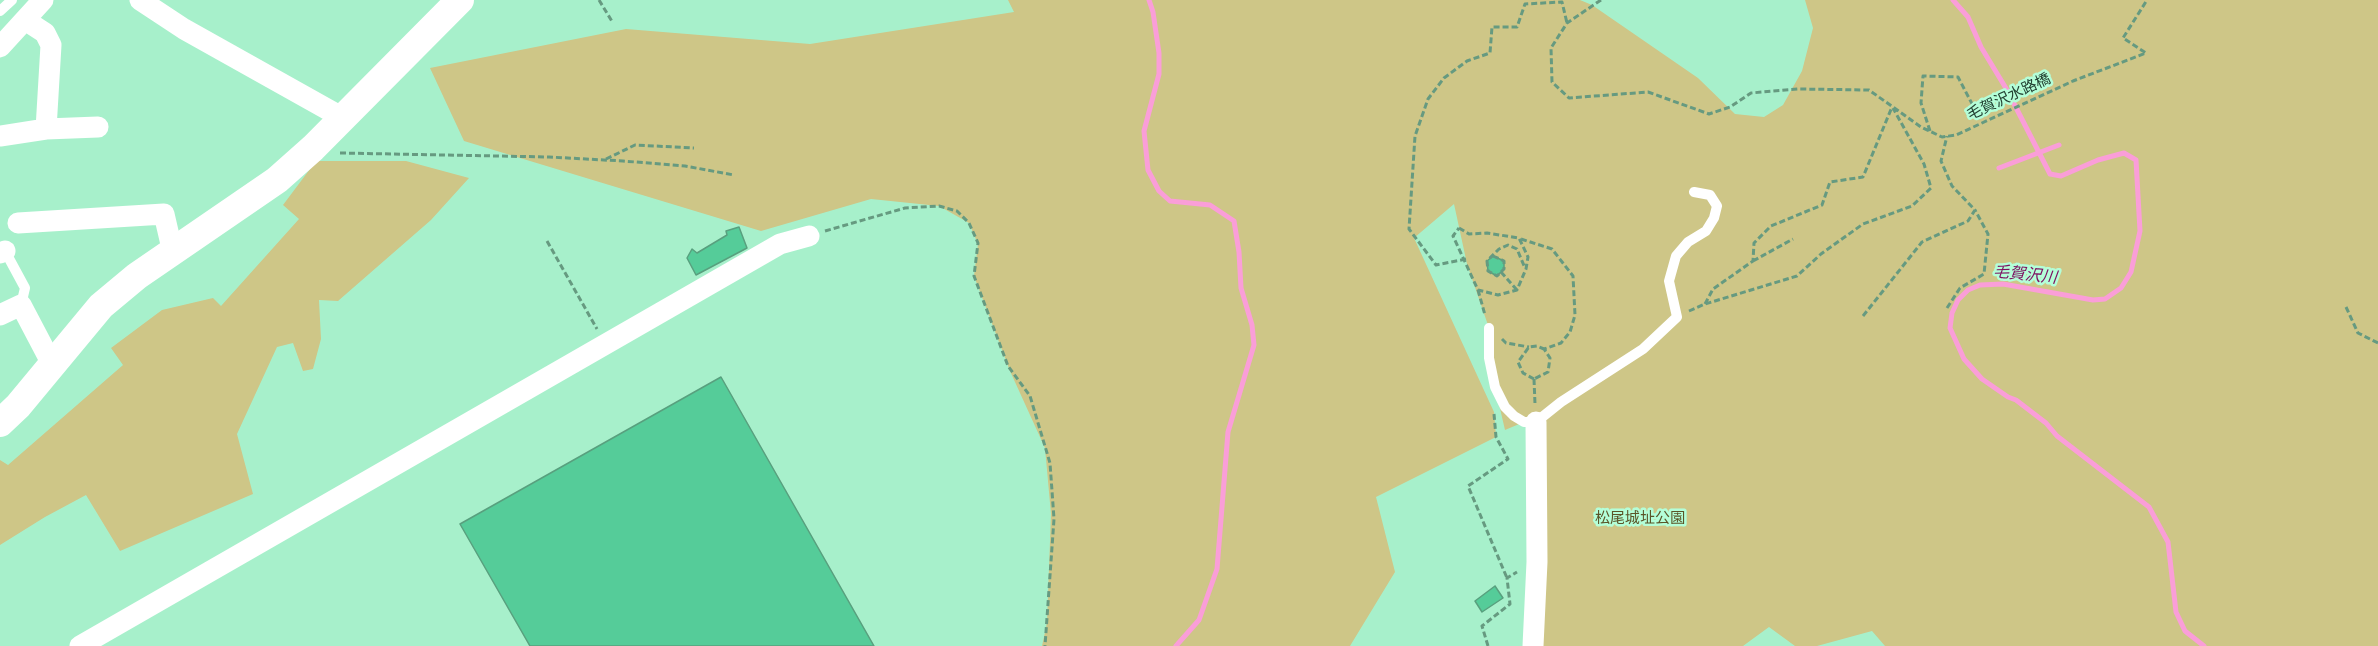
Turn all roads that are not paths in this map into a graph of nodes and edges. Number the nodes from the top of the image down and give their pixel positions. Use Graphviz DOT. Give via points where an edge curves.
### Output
graph roads {
  1 [pos="12,0"];
  2 [pos="43,0"];
  3 [pos="140,0"];
  4 [pos="460,0"];
  5 [pos="0,11"];
  6 [pos="25,20"];
  7 [pos="0,47"];
  8 [pos="343,118"];
  9 [pos="98,127"];
  10 [pos="46,129"];
  11 [pos="0,136"];
  12 [pos="1694,192"];
  13 [pos="18,223"];
  14 [pos="809,236"];
  15 [pos="3,252"];
  16 [pos="173,253"];
  17 [pos="21,305"];
  18 [pos="0,315"];
  19 [pos="1489,328"];
  20 [pos="52,364"];
  21 [pos="1536,422"];
  22 [pos="0,423"];
  23 [pos="80,646"];
  24 [pos="1533,646"];
  1 -- 5 [label="lane"];
  2 -- 6 [label="street"];
  3 -- 8 [label="street"];
  4 -- 8 [label="street"];
  6 -- 7 [label="street"];
  6 -- 10 [label="street" via="45,33 51,45"];
  8 -- 16 [label="street" via="277,180"];
  9 -- 10 [label="street"];
  10 -- 11 [label="street"];
  12 -- 21 [label="lane" via="1710,195 1717,207 1706,231 1688,242 1676,256 1669,281 1677,317 1643,350"];
  13 -- 16 [label="street" via="164,214"];
  14 -- 23 [label="street" via="780,244"];
  15 -- 17 [label="lane" via="25,288"];
  16 -- 20 [label="street" via="101,306"];
  17 -- 18 [label="street"];
  17 -- 20 [label="street"];
  19 -- 21 [label="lane" via="1490,358 1500,397 1514,416 1524,422"];
  20 -- 22 [label="street"];
  21 -- 24 [label="street"];
}
